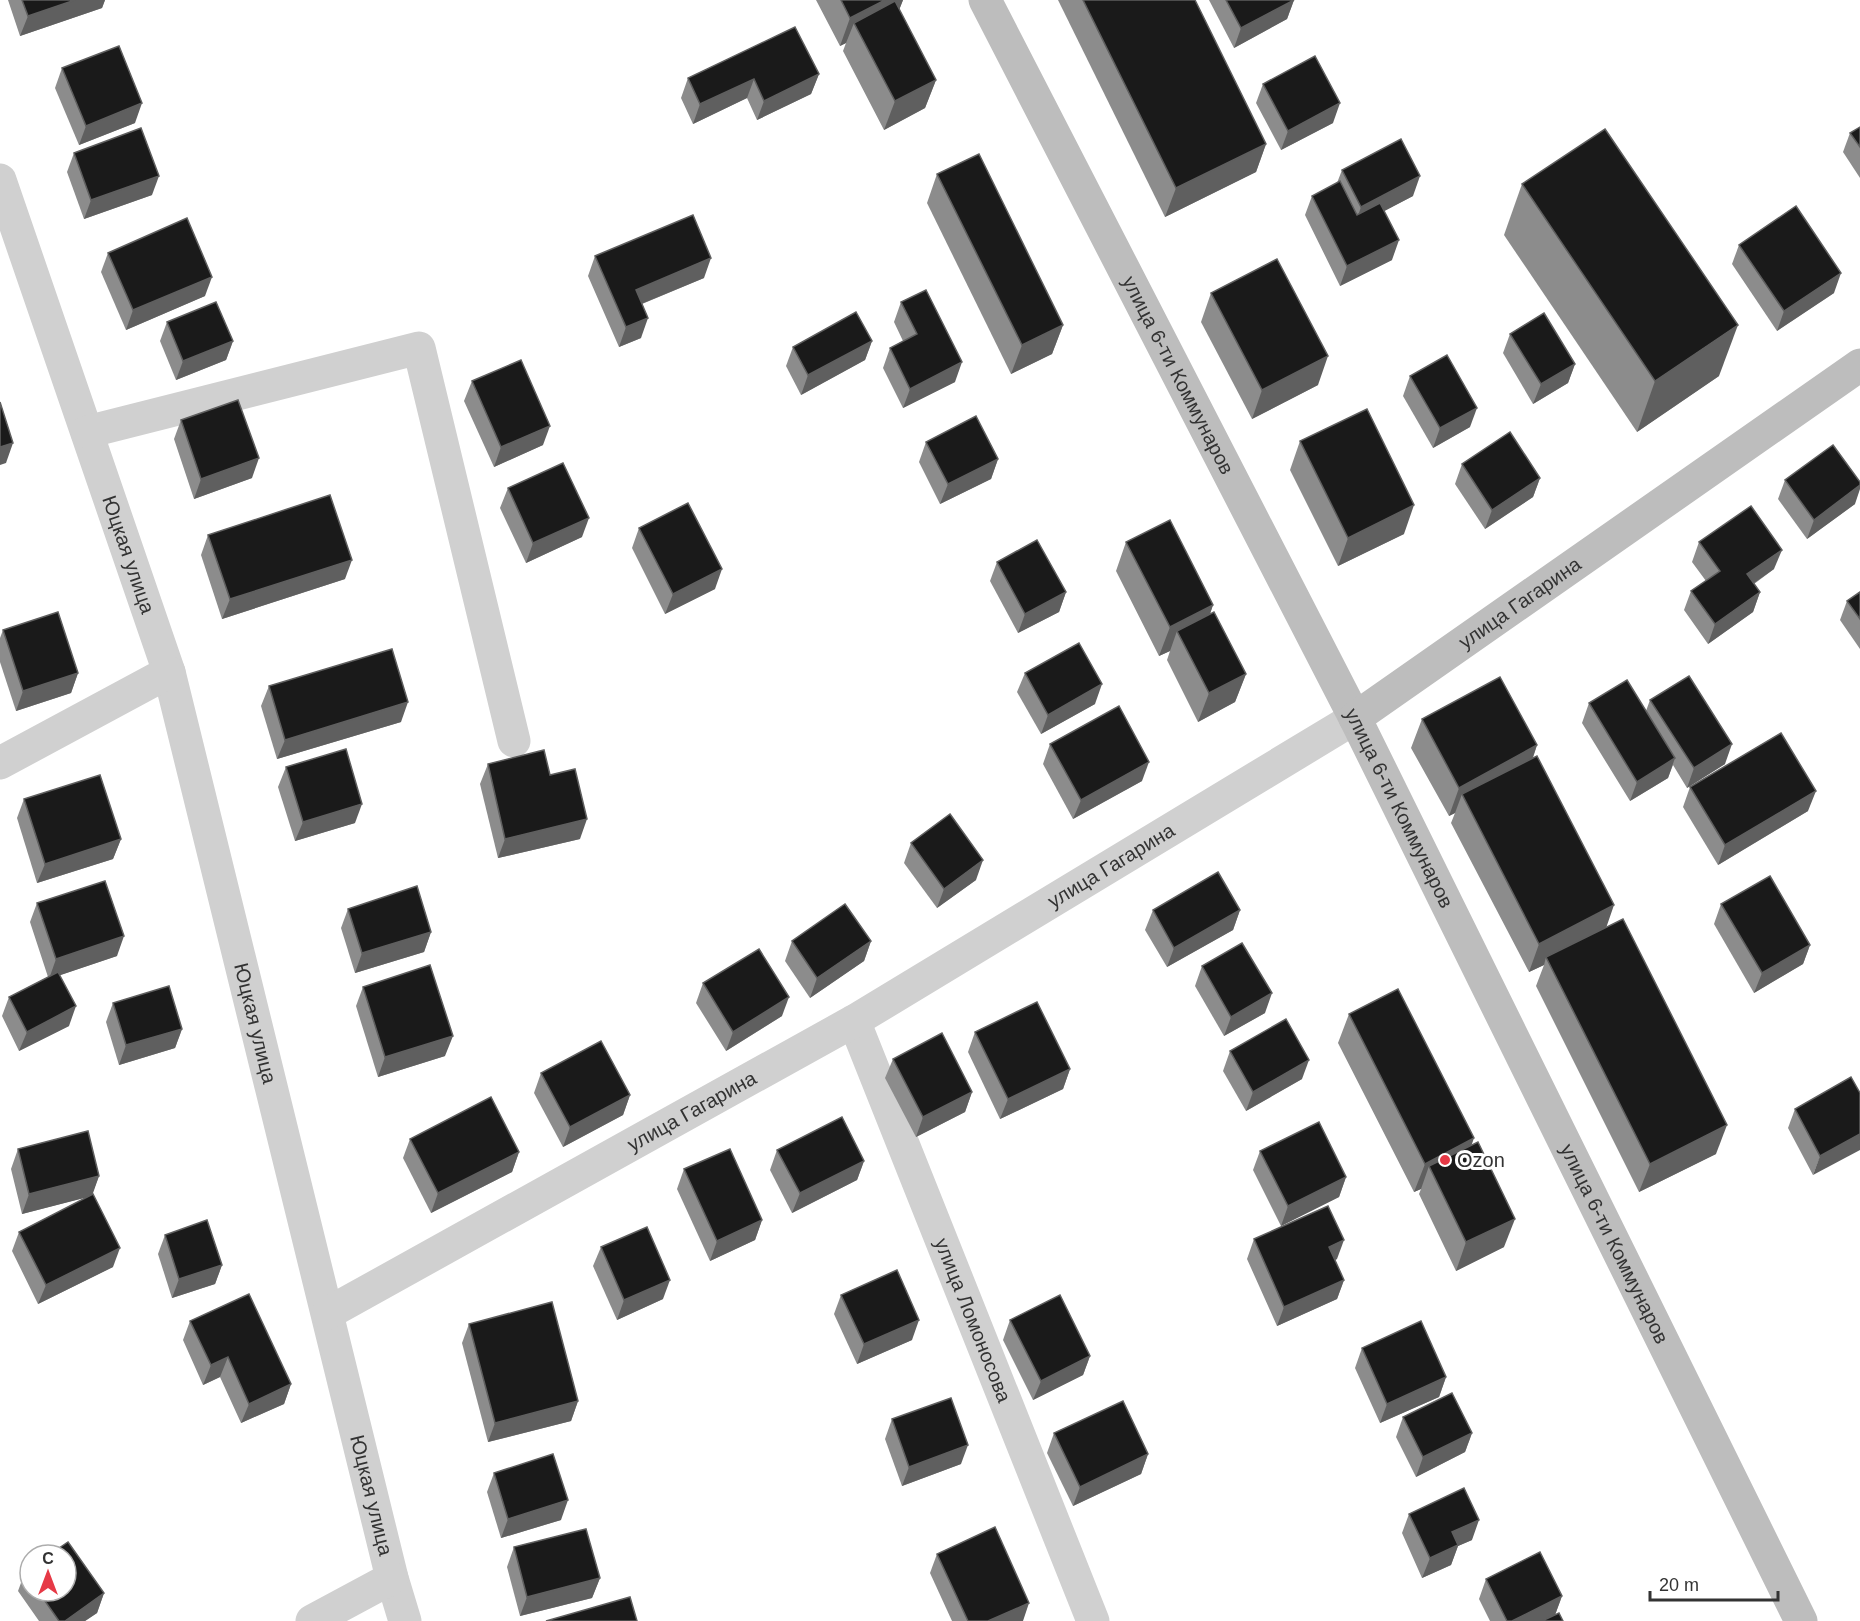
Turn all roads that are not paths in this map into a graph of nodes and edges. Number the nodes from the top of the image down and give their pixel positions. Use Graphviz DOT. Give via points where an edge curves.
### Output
graph roads {
  1 [pos="985,0"];
  2 [pos="0,180"];
  3 [pos="1860,365"];
  4 [pos="87,432"];
  5 [pos="169,672"];
  6 [pos="1355,718"];
  7 [pos="514,741"];
  8 [pos="0,762"];
  9 [pos="854,1021"];
  10 [pos="328,1313"];
  11 [pos="392,1578"];
  12 [pos="312,1621"];
  13 [pos="405,1621"];
  14 [pos="1093,1621"];
  15 [pos="1801,1621"];
  1 -- 6 [label="main road, улица 6-ти Коммунаров"];
  2 -- 4 [label="street, Юцкая улица"];
  3 -- 6 [label="main road, улица Гагарина"];
  4 -- 5 [label="street, Юцкая улица"];
  4 -- 7 [label="street" via="419,348"];
  5 -- 8 [label="street"];
  5 -- 10 [label="street, Юцкая улица"];
  6 -- 9 [label="street, улица Гагарина"];
  6 -- 15 [label="main road, улица 6-ти Коммунаров"];
  9 -- 10 [label="street, улица Гагарина"];
  9 -- 14 [label="street, улица Ломоносова"];
  10 -- 11 [label="street, Юцкая улица"];
  11 -- 12 [label="street"];
  11 -- 13 [label="street, Юцкая улица"];
}
